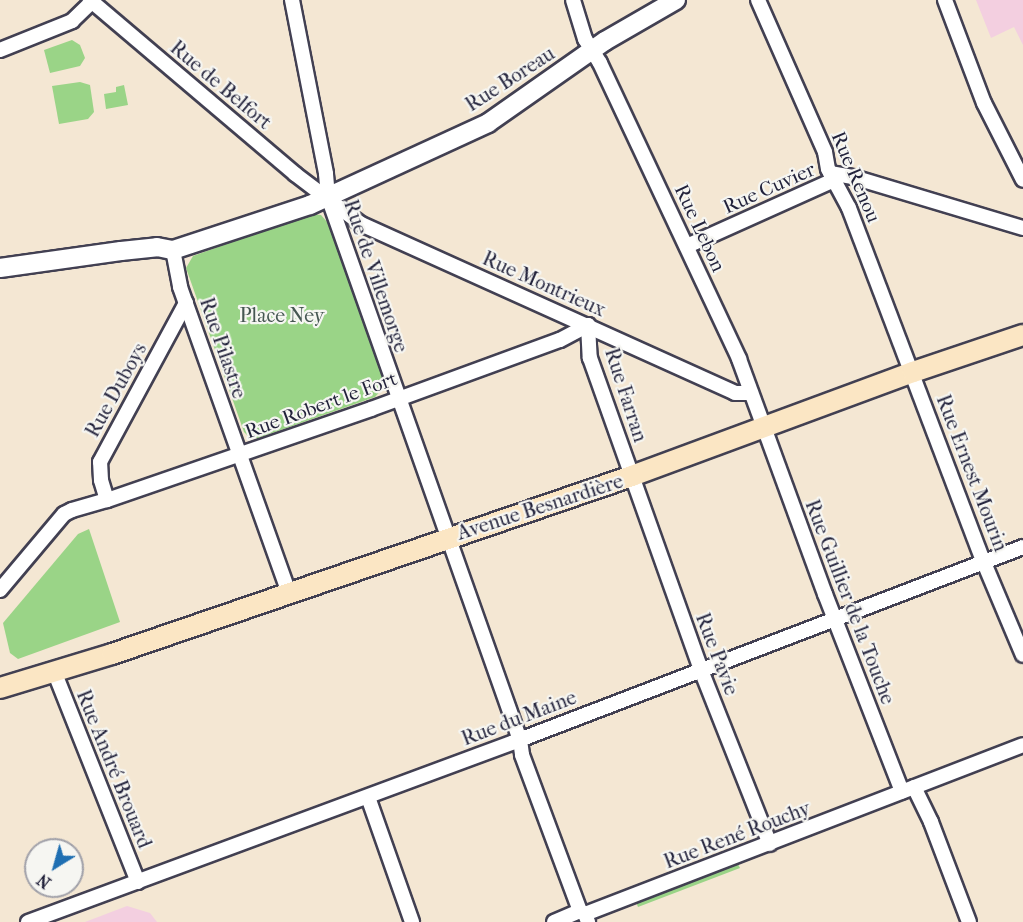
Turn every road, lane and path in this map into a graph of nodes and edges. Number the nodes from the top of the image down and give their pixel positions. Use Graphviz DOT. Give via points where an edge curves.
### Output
graph roads {
  1 [pos="292,0"];
  2 [pos="573,0"];
  3 [pos="676,0"];
  4 [pos="758,0"];
  5 [pos="945,0"];
  6 [pos="91,1"];
  7 [pos="0,50"];
  8 [pos="593,51"];
  9 [pos="832,177"];
  10 [pos="1023,180"];
  11 [pos="328,197"];
  12 [pos="1023,228"];
  13 [pos="687,246"];
  14 [pos="173,250"];
  15 [pos="0,268"];
  16 [pos="186,303"];
  17 [pos="588,325"];
  18 [pos="1023,335"];
  19 [pos="913,372"];
  20 [pos="751,393"];
  21 [pos="399,398"];
  22 [pos="764,426"];
  23 [pos="240,455"];
  24 [pos="632,476"];
  25 [pos="107,500"];
  26 [pos="448,537"];
  27 [pos="1023,547"];
  28 [pos="984,562"];
  29 [pos="0,590"];
  30 [pos="289,593"];
  31 [pos="835,619"];
  32 [pos="1023,655"];
  33 [pos="701,670"];
  34 [pos="54,671"];
  35 [pos="0,688"];
  36 [pos="520,740"];
  37 [pos="1023,745"];
  38 [pos="908,789"];
  39 [pos="368,797"];
  40 [pos="770,844"];
  41 [pos="138,882"];
  42 [pos="585,916"];
  43 [pos="28,922"];
  44 [pos="412,922"];
  45 [pos="554,922"];
  46 [pos="969,922"];
  1 -- 11 [label="street, Rue de Villemorge"];
  2 -- 8 [label="street, Rue Lebon" via="585,39"];
  3 -- 8 [label="street, Rue Boreau"];
  4 -- 9 [label="street, Rue Renou" via="825,152"];
  5 -- 10 [label="street" via="984,103"];
  6 -- 7 [label="street" via="72,21"];
  6 -- 11 [label="street, Rue de Belfort" via="295,174"];
  8 -- 11 [label="street, Rue Boreau" via="488,123"];
  8 -- 13 [label="street, Rue Lebon"];
  9 -- 12 [label="street" via="853,177"];
  9 -- 13 [label="street, Rue Cuvier"];
  9 -- 19 [label="street, Rue Renou" via="849,208"];
  11 -- 14 [label="street, Rue Boreau"];
  11 -- 17 [label="street, Rue Montrieux" via="361,224"];
  11 -- 21 [label="street, Rue de Villemorge"];
  13 -- 20 [label="street, Rue Lebon"];
  14 -- 15 [label="street" via="121,251"];
  14 -- 16 [label="street, Rue Pilastre"];
  16 -- 23 [label="street, Rue Pilastre"];
  16 -- 25 [label="street, Rue Duboys" via="100,462 98,470"];
  17 -- 20 [label="street, Rue Montrieux" via="735,393"];
  17 -- 21 [label="street, Rue Robert le Fort" via="560,340"];
  17 -- 24 [label="street, Rue Farran" via="590,358"];
  18 -- 19 [label="main road, Avenue Besnardière"];
  19 -- 22 [label="main road, Avenue Besnardière"];
  19 -- 28 [label="street, Rue Ernest Mourin"];
  20 -- 22 [label="street, Rue Lebon"];
  21 -- 23 [label="street, Rue Robert le Fort"];
  21 -- 26 [label="street, Rue de Villemorge"];
  22 -- 24 [label="main road, Avenue Besnardière"];
  22 -- 31 [label="street, Rue Guillier de la Touche"];
  23 -- 25 [label="street, Rue Robert le Fort"];
  23 -- 30 [label="street, Rue Pilastre"];
  24 -- 26 [label="main road, Avenue Besnardière"];
  24 -- 33 [label="street, Rue Pavie"];
  25 -- 29 [label="street, Rue Robert le Fort" via="64,514"];
  26 -- 30 [label="main road, Avenue Besnardière"];
  26 -- 36 [label="street, Rue de Villemorge"];
  27 -- 28 [label="street, Rue du Maine"];
  28 -- 31 [label="street, Rue du Maine"];
  28 -- 32 [label="street, Rue Ernest Mourin"];
  30 -- 34 [label="main road, Avenue Besnardière"];
  31 -- 33 [label="street, Rue du Maine"];
  31 -- 38 [label="street, Rue Guillier de la Touche"];
  33 -- 36 [label="street, Rue du Maine"];
  33 -- 40 [label="street, Rue Pavie"];
  34 -- 35 [label="main road, Avenue Besnardière"];
  34 -- 41 [label="street, Rue André Brouard"];
  36 -- 39 [label="street, Rue du Maine"];
  36 -- 42 [label="street, Rue de Villemorge" via="522,755"];
  37 -- 38 [label="street, Rue René Rouchy"];
  38 -- 40 [label="street, Rue René Rouchy"];
  38 -- 46 [label="street, Rue Guillier de la Touche" via="931,822"];
  39 -- 41 [label="street, Rue du Maine"];
  39 -- 44 [label="street"];
  40 -- 42 [label="street, Rue René Rouchy"];
  41 -- 43 [label="street, Rue du Maine"];
  42 -- 45 [label="street, Rue René Rouchy"];
}
